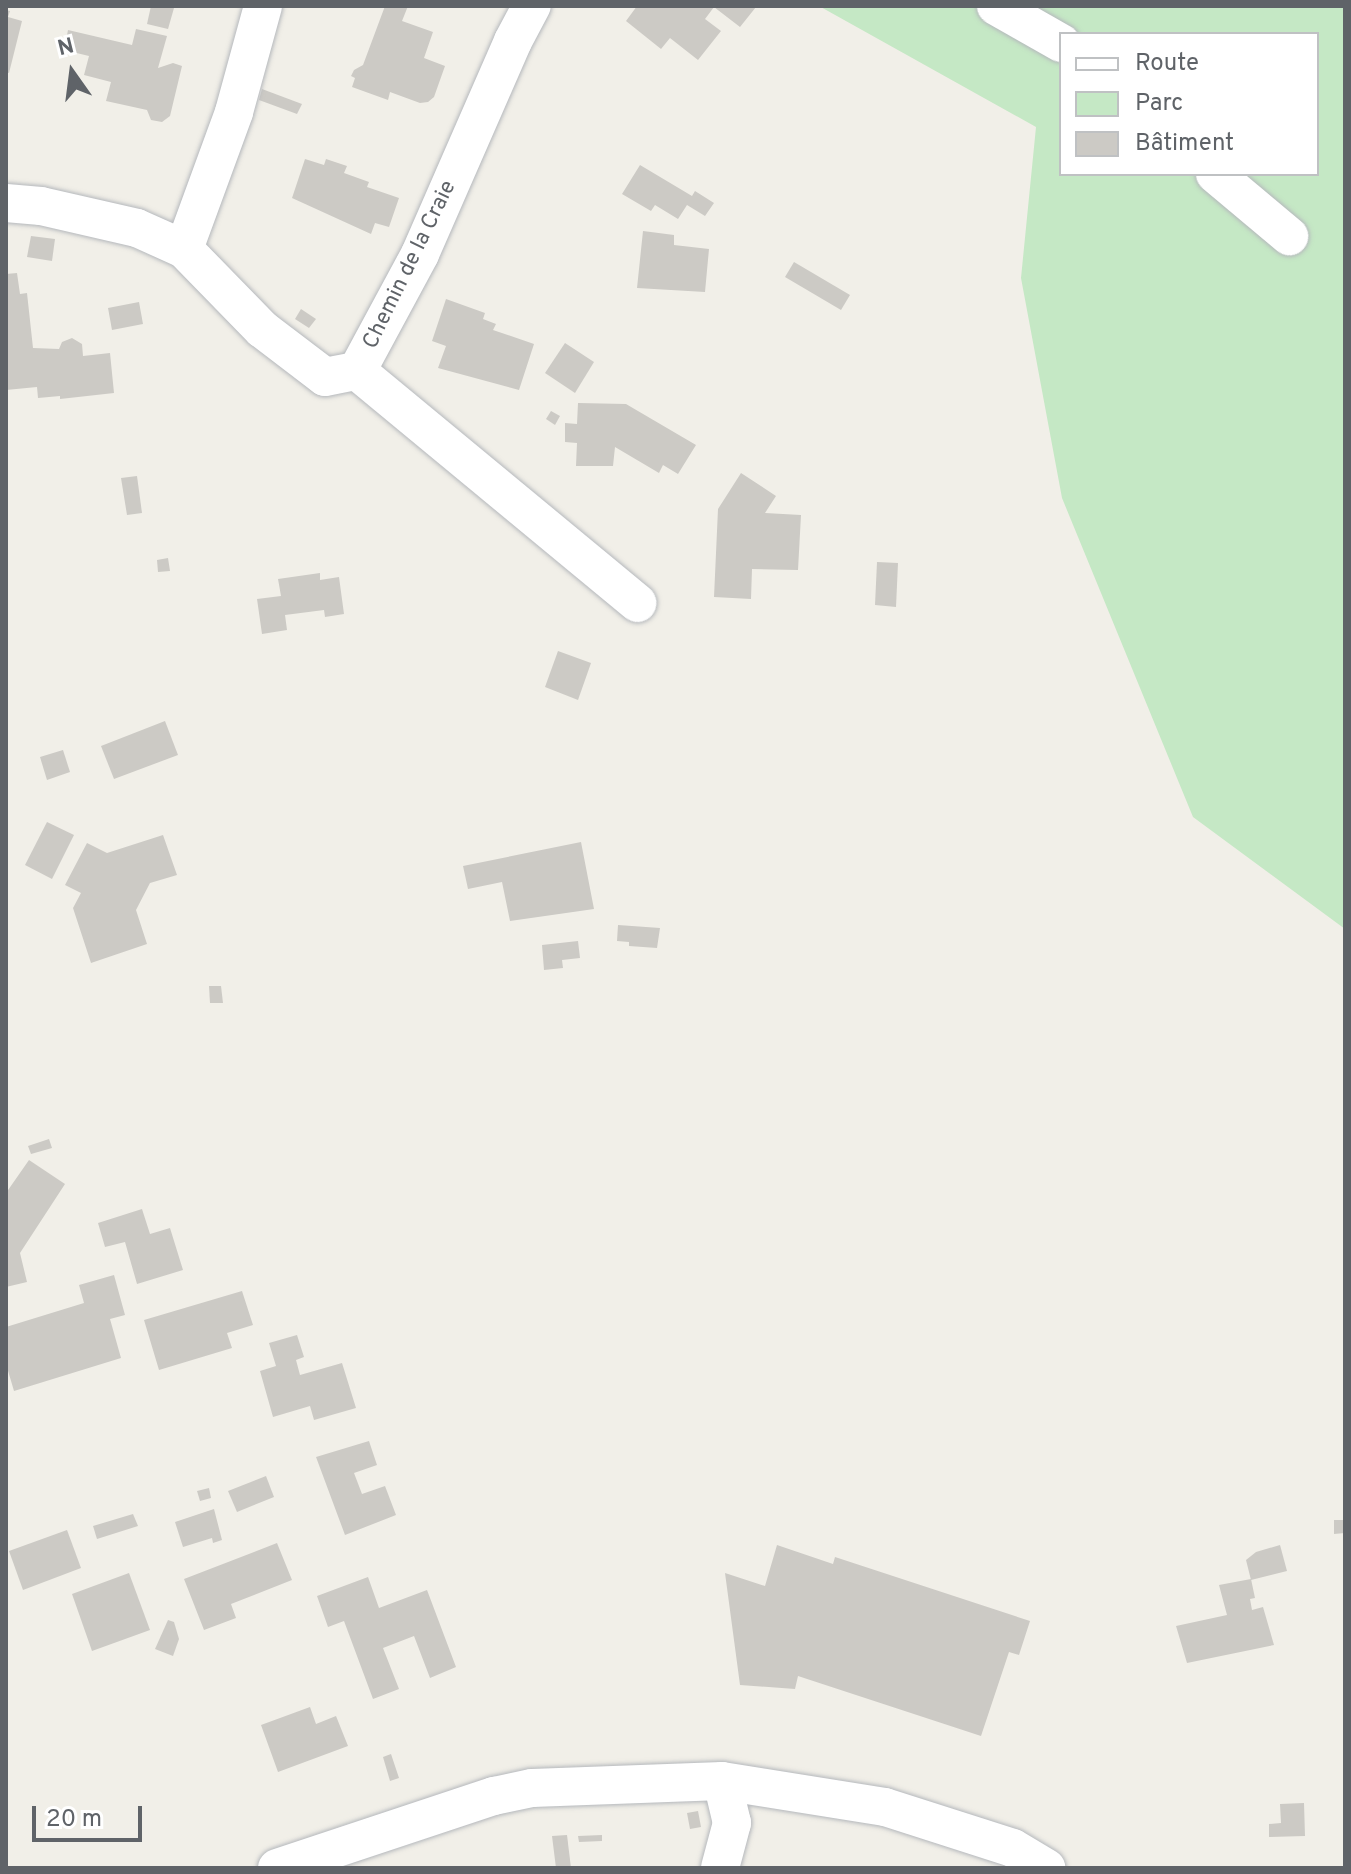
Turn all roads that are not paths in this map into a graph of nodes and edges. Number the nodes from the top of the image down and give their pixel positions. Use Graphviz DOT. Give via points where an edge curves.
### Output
graph roads {
  1 [pos="263,6"];
  2 [pos="532,6"];
  3 [pos="996,6"];
  4 [pos="1059,42"];
  5 [pos="1217,176"];
  6 [pos="6,203"];
  7 [pos="1289,236"];
  8 [pos="184,249"];
  9 [pos="357,371"];
  10 [pos="637,603"];
  11 [pos="722,1781"];
  12 [pos="277,1868"];
  13 [pos="720,1868"];
  14 [pos="1046,1868"];
  1 -- 8 [label="street" via="234,112"];
  2 -- 9 [label="street, Chemin de la Craie" via="420,254"];
  3 -- 4 [label="street"];
  5 -- 7 [label="street"];
  6 -- 8 [label="street, Chemin de la Craie" via="137,228"];
  8 -- 9 [label="street, Chemin de la Craie" via="262,329 325,377"];
  9 -- 10 [label="street"];
  11 -- 12 [label="street" via="532,1788"];
  11 -- 13 [label="street" via="732,1823"];
  11 -- 14 [label="street" via="885,1807 1013,1848"];
}
